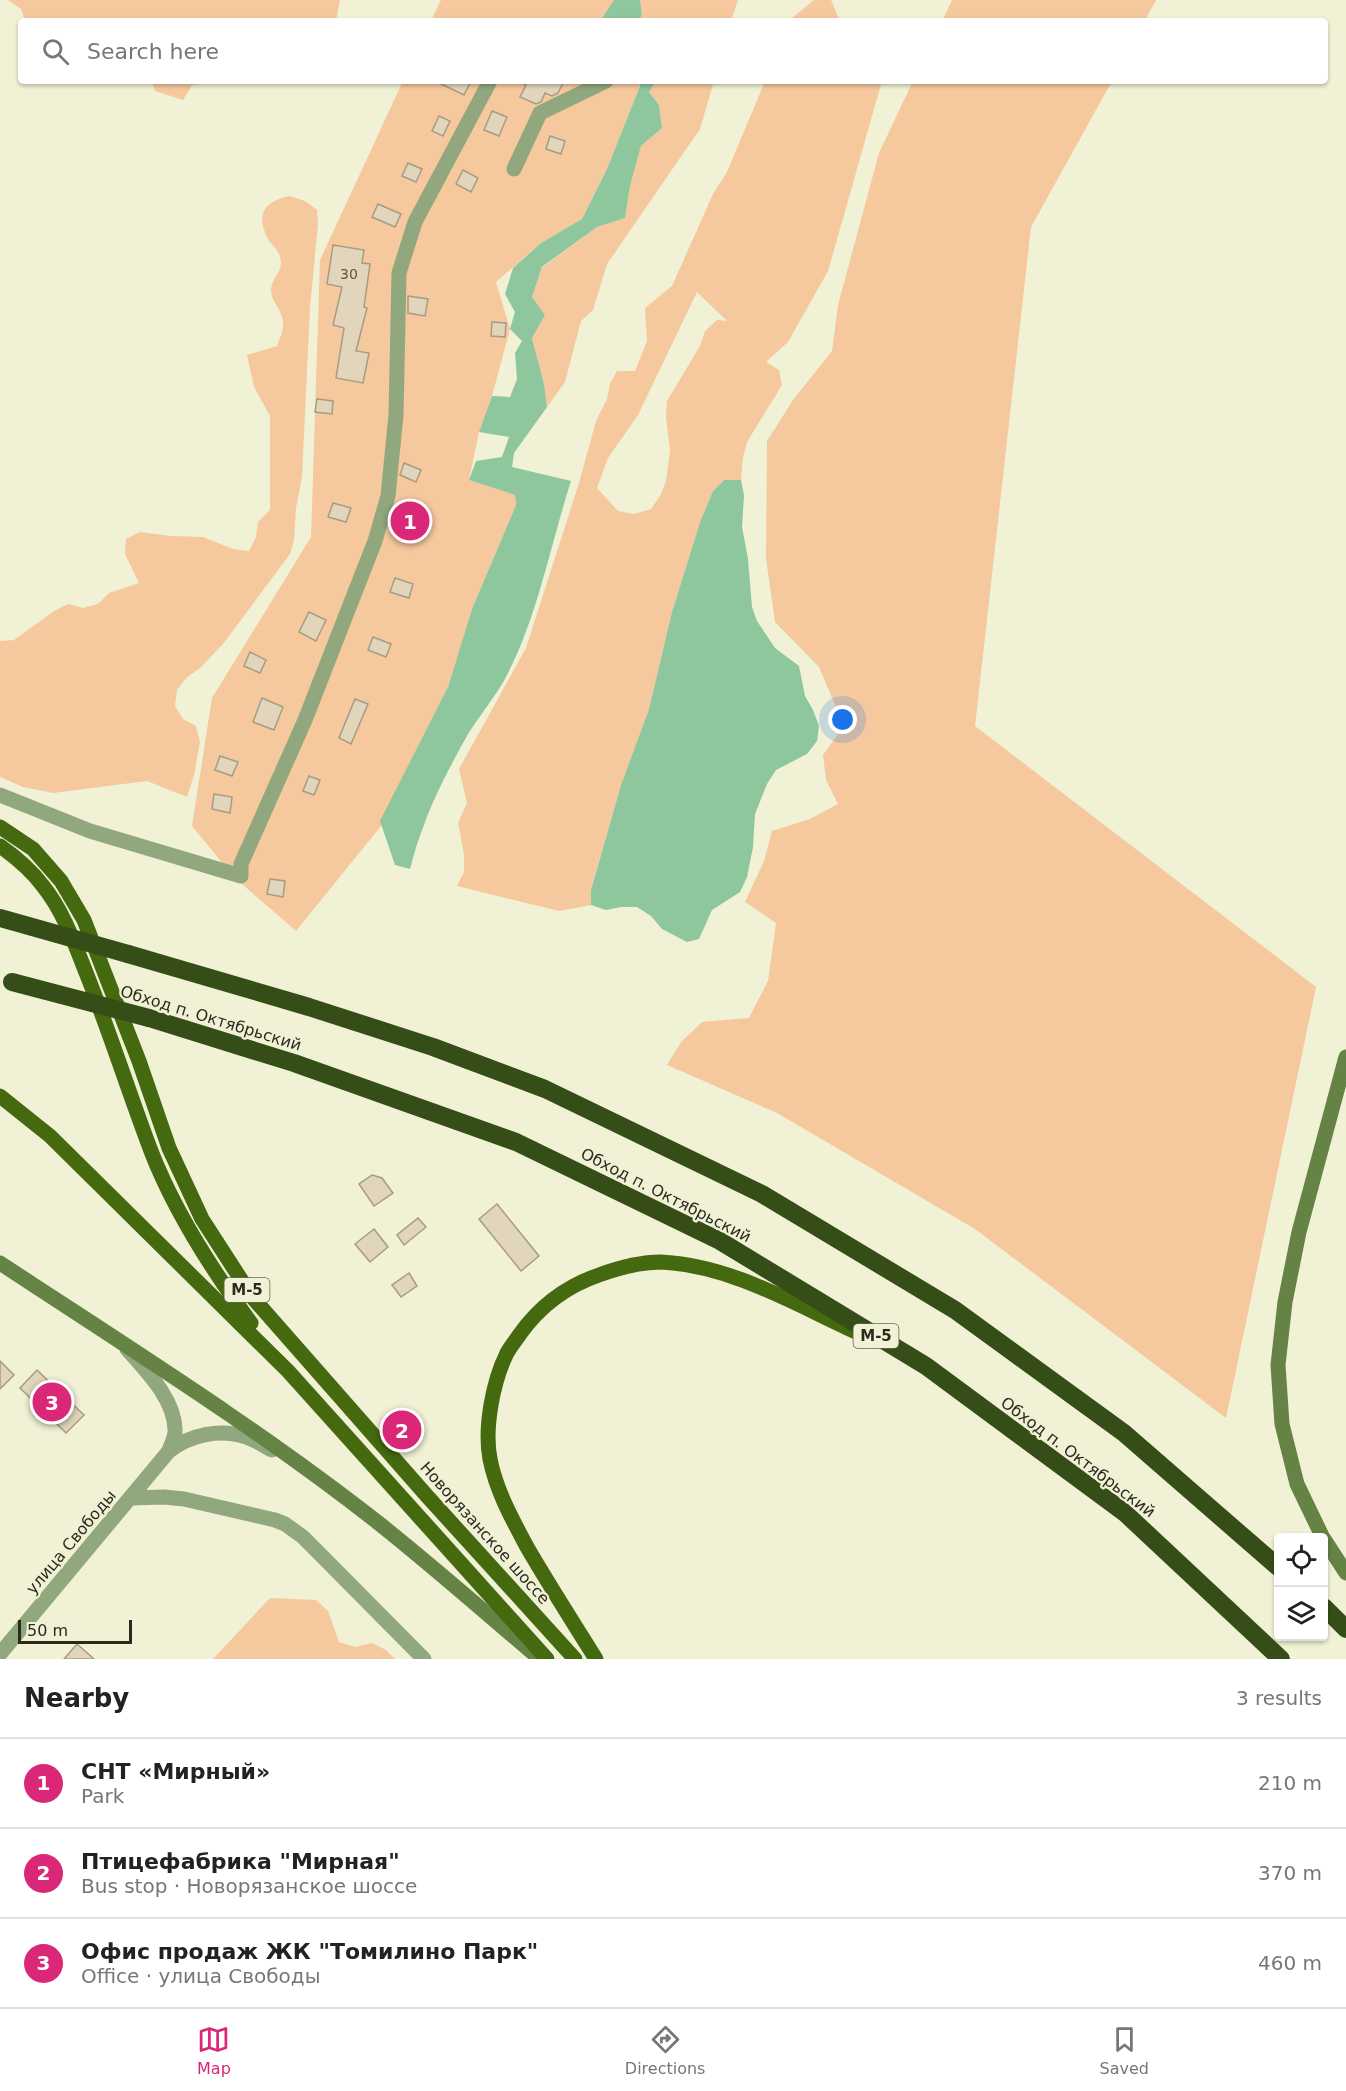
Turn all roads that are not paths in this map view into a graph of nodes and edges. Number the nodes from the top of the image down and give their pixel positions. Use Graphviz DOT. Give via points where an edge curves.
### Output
graph roads {
  1 [pos="488,84"];
  2 [pos="600,84"];
  3 [pos="514,169"];
  4 [pos="0,795"];
  5 [pos="0,827"];
  6 [pos="0,846"];
  7 [pos="0,918"];
  8 [pos="6,980"];
  9 [pos="1346,1057"];
  10 [pos="0,1096"];
  11 [pos="0,1263"];
  12 [pos="121,1342"];
  13 [pos="906,1354"];
  14 [pos="288,1371"];
  15 [pos="169,1451"];
  16 [pos="291,1459"];
  17 [pos="131,1498"];
  18 [pos="1321,1533"];
  19 [pos="1328,1546"];
  20 [pos="1274,1564"];
  21 [pos="1346,1573"];
  22 [pos="1328,1613"];
  23 [pos="1346,1629"];
  24 [pos="0,1654"];
  25 [pos="424,1659"];
  26 [pos="540,1659"];
  27 [pos="548,1659"];
  28 [pos="574,1659"];
  29 [pos="596,1659"];
  30 [pos="1281,1659"];
  1 -- 4 [label="street" via="406,246 399,273 396,415 388,496 375,541 309,709 241,864 241,876 90,831"];
  2 -- 3 [label="street" via="540,113"];
  5 -- 28 [label="main road, Новорязанское шоссе / М-5" via="33,849 61,881 84,920 169,1148 202,1219 254,1299"];
  6 -- 14 [label="main road" via="20,860 45,887 69,928 152,1152 173,1198 214,1274"];
  7 -- 20 [label="highway, bridge" via="433,1047 545,1089 762,1194 955,1310 1124,1433"];
  8 -- 13 [label="highway, Обход п. Октябрьский / М-5, bridge" via="150,1018 294,1063 516,1142 720,1241"];
  9 -- 18 [label="main road" via="1299,1232 1278,1365 1282,1424 1297,1484"];
  10 -- 14 [label="main road" via="50,1136"];
  11 -- 12 [label="main road"];
  12 -- 15 [label="street, улица Свободы" via="162,1393 172,1413 176,1431"];
  12 -- 16 [label="main road"];
  13 -- 29 [label="main road" via="750,1283 703,1267 660,1262 621,1267 584,1280 552,1299 507,1352 489,1421 490,1458 517,1528"];
  13 -- 30 [label="highway, Обход п. Октябрьский / М-5" via="1125,1513"];
  14 -- 27 [label="main road"];
  15 -- 16 [label="street, улица Свободы" via="198,1436 232,1435 246,1437"];
  15 -- 17 [label="street, улица Свободы"];
  16 -- 26 [label="main road" via="382,1526"];
  17 -- 24 [label="street, улица Свободы"];
  17 -- 25 [label="street" via="184,1499 285,1524 303,1537"];
  19 -- 21 [label="main road"];
  22 -- 23 [label="highway"];
}
